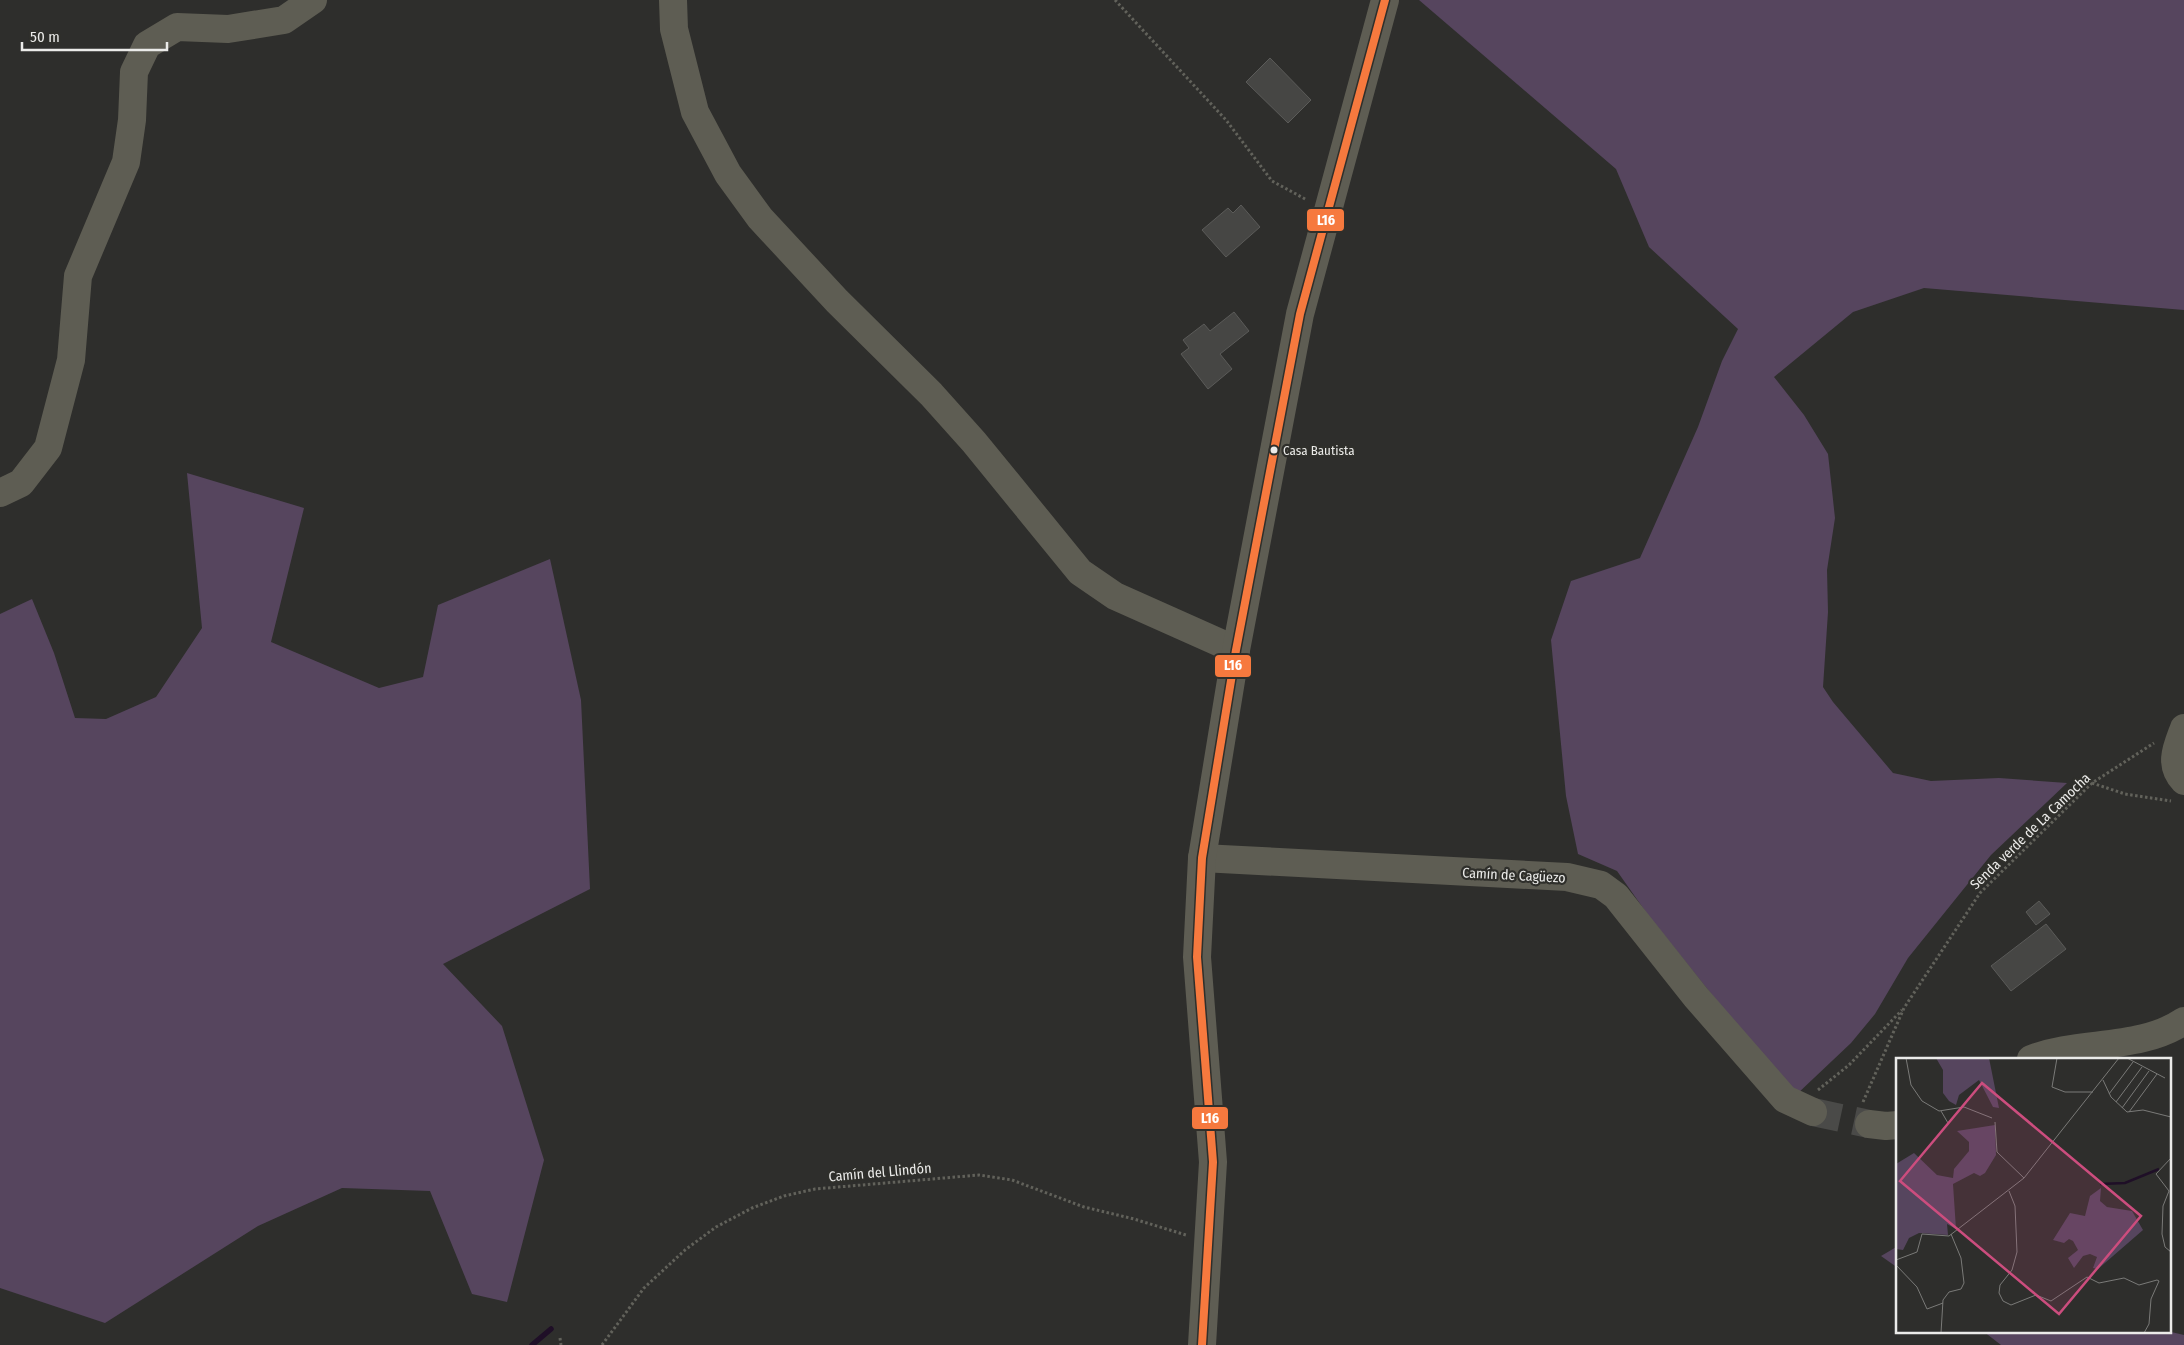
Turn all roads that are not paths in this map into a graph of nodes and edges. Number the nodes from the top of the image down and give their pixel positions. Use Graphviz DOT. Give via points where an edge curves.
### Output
graph roads {
  1 [pos="313,0"];
  2 [pos="672,0"];
  3 [pos="1385,0"];
  4 [pos="0,493"];
  5 [pos="1236,650"];
  6 [pos="2172,733"];
  7 [pos="2179,791"];
  8 [pos="1202,858"];
  9 [pos="2184,1021"];
  10 [pos="2034,1058"];
  11 [pos="1805,1109"];
  12 [pos="1866,1115"];
  13 [pos="1896,1125"];
  14 [pos="1202,1345"];
  1 -- 4 [label="street" via="284,20 228,30 176,27 146,45 134,72 126,162 78,276 71,360 48,448 21,483"];
  2 -- 5 [label="street" via="674,29 695,112 728,174 760,218 937,401 1080,572 1115,596"];
  3 -- 5 [label="street" via="1300,314"];
  5 -- 8 [label="street"];
  6 -- 7 [label="street"];
  8 -- 11 [label="street, Camín de Cagüezo" via="1567,876 1601,885 1616,896 1696,997 1785,1099"];
  8 -- 14 [label="street" via="1198,957 1213,1162"];
  9 -- 10 [label="street" via="2141,1039"];
  12 -- 13 [label="street" via="1886,1126"];
}
